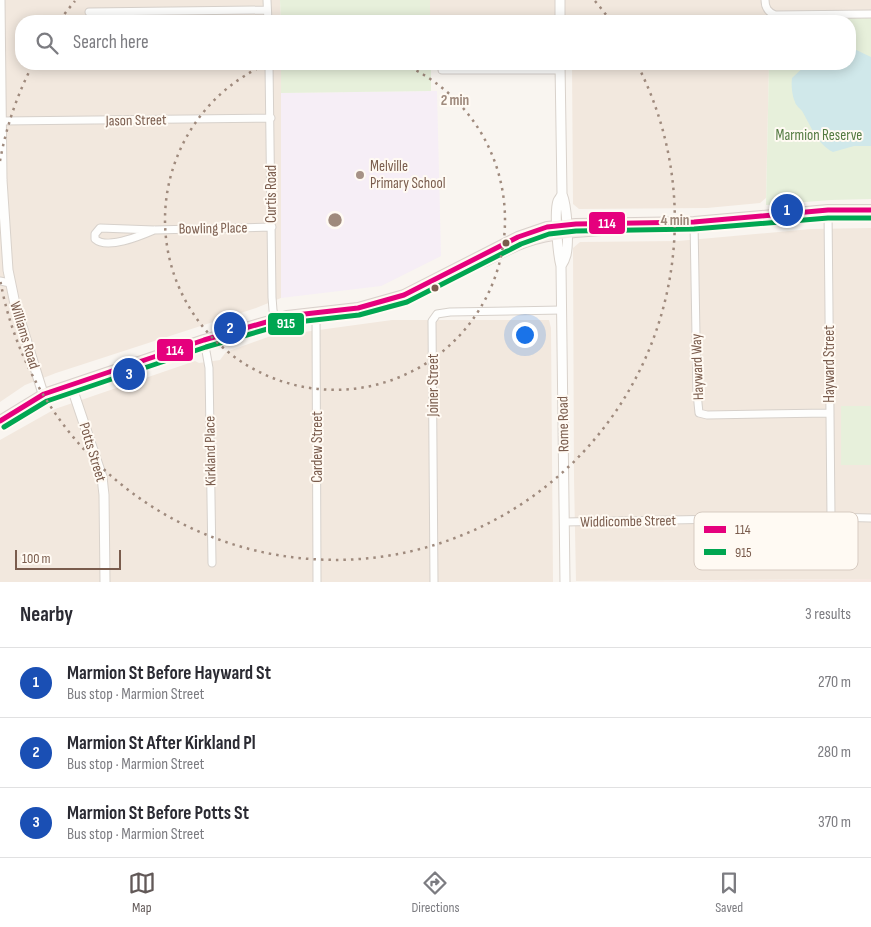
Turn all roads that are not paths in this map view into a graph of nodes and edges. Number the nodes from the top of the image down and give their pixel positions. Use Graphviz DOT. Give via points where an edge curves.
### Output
graph roads {
  1 [pos="0,0"];
  2 [pos="267,0"];
  3 [pos="560,0"];
  4 [pos="765,3"];
  5 [pos="267,10"];
  6 [pos="89,12"];
  7 [pos="871,14"];
  8 [pos="267,15"];
  9 [pos="560,15"];
  10 [pos="269,70"];
  11 [pos="560,70"];
  12 [pos="1,102"];
  13 [pos="271,118"];
  14 [pos="2,121"];
  15 [pos="871,210"];
  16 [pos="828,213"];
  17 [pos="871,215"];
  18 [pos="694,224"];
  19 [pos="272,227"];
  20 [pos="562,229"];
  21 [pos="154,230"];
  22 [pos="0,281"];
  23 [pos="10,283"];
  24 [pos="562,310"];
  25 [pos="316,315"];
  26 [pos="276,321"];
  27 [pos="205,343"];
  28 [pos="72,387"];
  29 [pos="45,397"];
  30 [pos="829,414"];
  31 [pos="0,421"];
  32 [pos="0,428"];
  33 [pos="831,512"];
  34 [pos="858,518"];
  35 [pos="871,518"];
  36 [pos="694,520"];
  37 [pos="564,522"];
  38 [pos="212,563"];
  39 [pos="105,582"];
  40 [pos="317,582"];
  41 [pos="434,582"];
  42 [pos="565,582"];
  1 -- 12 [label="street, Williams Road"];
  2 -- 5 [label="street"];
  3 -- 9 [label="street"];
  4 -- 7 [label="street" via="768,12 775,15"];
  5 -- 6 [label="street"];
  5 -- 8 [label="street"];
  10 -- 13 [label="street, Curtis Road"];
  11 -- 20 [label="street, Rome Road" via="562,194 557,203"];
  12 -- 14 [label="street, Williams Road"];
  13 -- 14 [label="street, Jason Street"];
  13 -- 19 [label="street, Curtis Road"];
  14 -- 23 [label="street, Williams Road" via="3,199"];
  15 -- 16 [label="main road"];
  16 -- 17 [label="main road"];
  16 -- 18 [label="main road"];
  16 -- 30 [label="street, Hayward Street"];
  18 -- 20 [label="main road"];
  18 -- 30 [label="street, Hayward Way" via="699,413"];
  19 -- 21 [label="street, Bowling Place"];
  19 -- 26 [label="street, Curtis Road" via="272,297"];
  20 -- 24 [label="street, Rome Road" via="558,256"];
  20 -- 25 [label="main road" via="520,244 394,305 362,313"];
  21 -- 21 [label="street, Bowling Place" via="108,244 95,239 100,228"];
  22 -- 23 [label="street"];
  23 -- 29 [label="street, Williams Road"];
  24 -- 37 [label="street, Rome Road"];
  24 -- 41 [label="street, Joiner Street" via="450,312 437,314 432,321"];
  25 -- 26 [label="main road"];
  25 -- 40 [label="street, Cardew Street"];
  26 -- 27 [label="main road"];
  27 -- 28 [label="main road"];
  27 -- 38 [label="street, Kirkland Place" via="209,368"];
  28 -- 29 [label="main road"];
  28 -- 39 [label="street, Potts Street" via="102,477"];
  29 -- 31 [label="main road"];
  29 -- 32 [label="main road"];
  30 -- 33 [label="street, Hayward Street"];
  34 -- 35 [label="street, Widdicombe Street"];
  36 -- 37 [label="street, Widdicombe Street"];
  37 -- 42 [label="street, Rome Road"];
}
